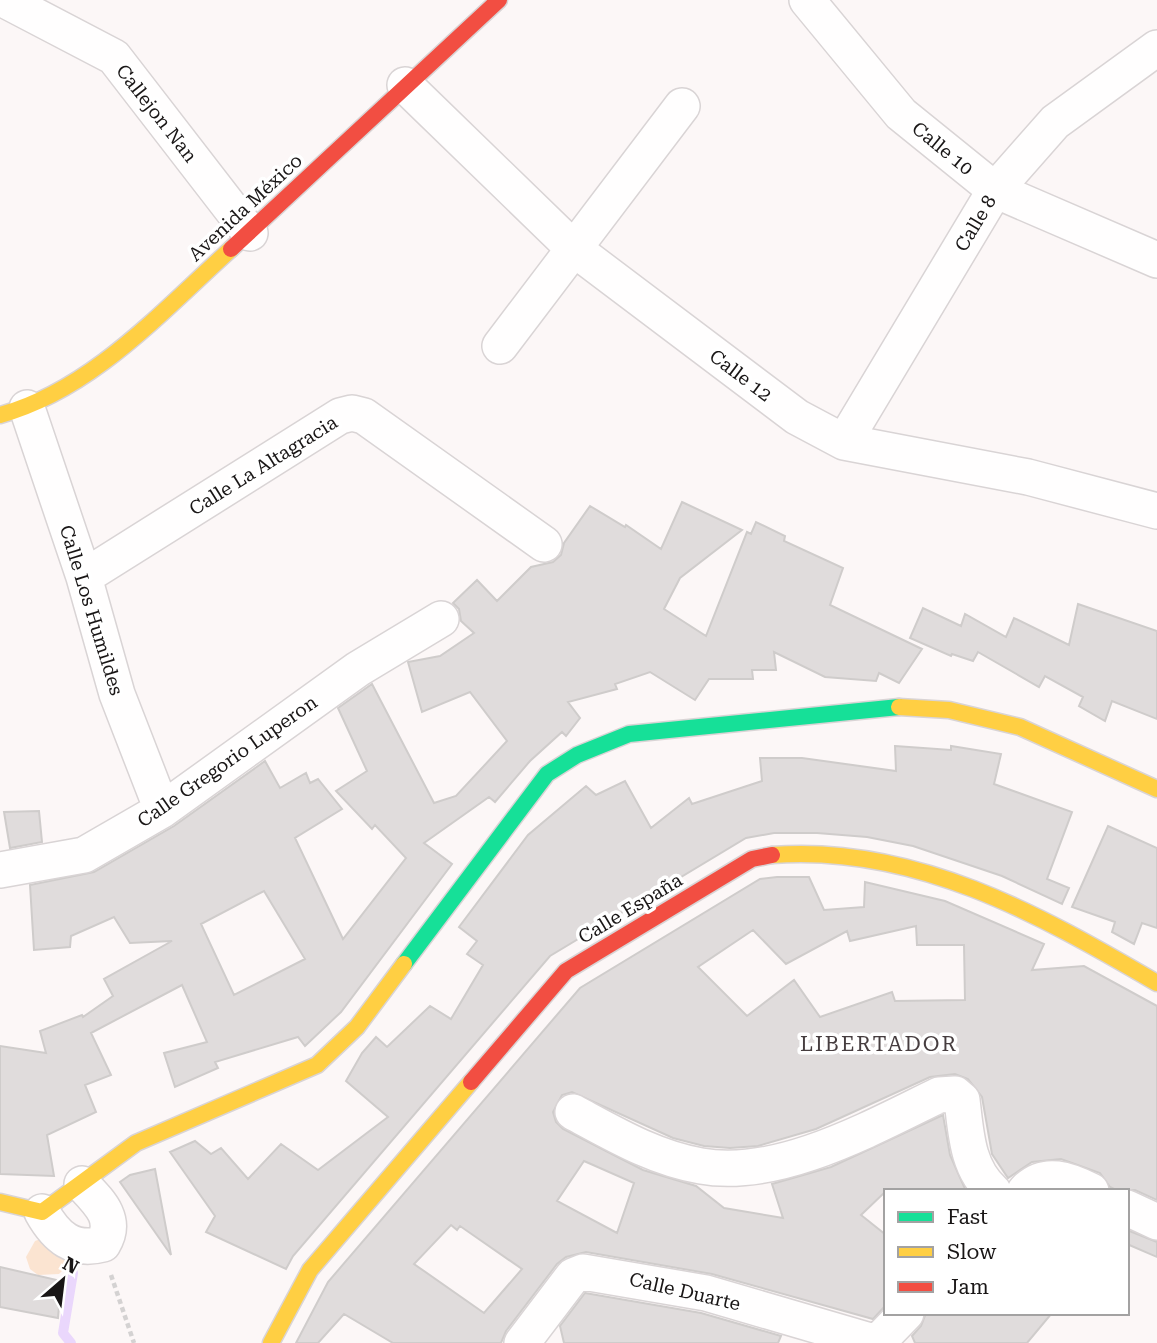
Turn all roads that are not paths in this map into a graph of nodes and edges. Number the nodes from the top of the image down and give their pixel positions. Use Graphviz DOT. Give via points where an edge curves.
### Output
graph roads {
  1 [pos="5,0"];
  2 [pos="499,0"];
  3 [pos="807,0"];
  4 [pos="1157,48"];
  5 [pos="405,85"];
  6 [pos="682,106"];
  7 [pos="995,190"];
  8 [pos="250,233"];
  9 [pos="573,248"];
  10 [pos="1157,260"];
  11 [pos="500,346"];
  12 [pos="13,412"];
  13 [pos="844,442"];
  14 [pos="1157,511"];
  15 [pos="544,544"];
  16 [pos="84,577"];
  17 [pos="441,619"];
  18 [pos="1157,789"];
  19 [pos="162,810"];
  20 [pos="0,870"];
  21 [pos="1157,984"];
  22 [pos="573,1112"];
  23 [pos="82,1184"];
  24 [pos="991,1189"];
  25 [pos="1027,1189"];
  26 [pos="1087,1189"];
  27 [pos="0,1202"];
  28 [pos="1129,1209"];
  29 [pos="42,1212"];
  30 [pos="1157,1222"];
  31 [pos="904,1315"];
  32 [pos="271,1343"];
  33 [pos="522,1343"];
  34 [pos="877,1343"];
  1 -- 8 [label="street, Callejon Nan" via="114,57"];
  2 -- 5 [label="street, Avenida México"];
  3 -- 7 [label="street, Calle 10" via="901,114"];
  4 -- 7 [label="street, Calle 8" via="1055,122"];
  5 -- 8 [label="street, Avenida México"];
  5 -- 9 [label="street, Calle 12"];
  6 -- 9 [label="street"];
  7 -- 10 [label="street, Calle 10"];
  7 -- 13 [label="street, Calle 8"];
  8 -- 12 [label="street, Avenida México" via="74,382"];
  9 -- 11 [label="street"];
  9 -- 13 [label="street, Calle 12" via="797,416"];
  12 -- 16 [label="street, Calle Los Humildes"];
  13 -- 14 [label="street, Calle 12" via="1028,477"];
  15 -- 16 [label="street, Calle La Altagracia" via="364,416 352,413 340,416"];
  16 -- 19 [label="street, Calle Los Humildes" via="117,694"];
  17 -- 19 [label="street, Calle Gregorio Luperon" via="358,669"];
  18 -- 23 [label="street" via="1020,727 949,710 885,706 629,734 577,755 547,775 357,1027 317,1065 136,1143"];
  19 -- 20 [label="street, Calle Gregorio Luperon" via="84,855"];
  21 -- 32 [label="street, Calle España" via="1075,935 970,884 906,866 836,856 768,854 752,859 566,971 310,1270"];
  22 -- 24 [label="street" via="640,1149 699,1166 747,1169 844,1138 950,1093 962,1100 968,1146 979,1178"];
  23 -- 29 [label="street"];
  23 -- 29 [label="street" via="110,1222 103,1244 78,1247 63,1240"];
  25 -- 26 [label="street" via="1051,1178 1067,1179"];
  27 -- 29 [label="street"];
  28 -- 30 [label="street"];
  31 -- 34 [label="street"];
  33 -- 34 [label="street, Calle Duarte" via="573,1276 592,1271 706,1293"];
}
